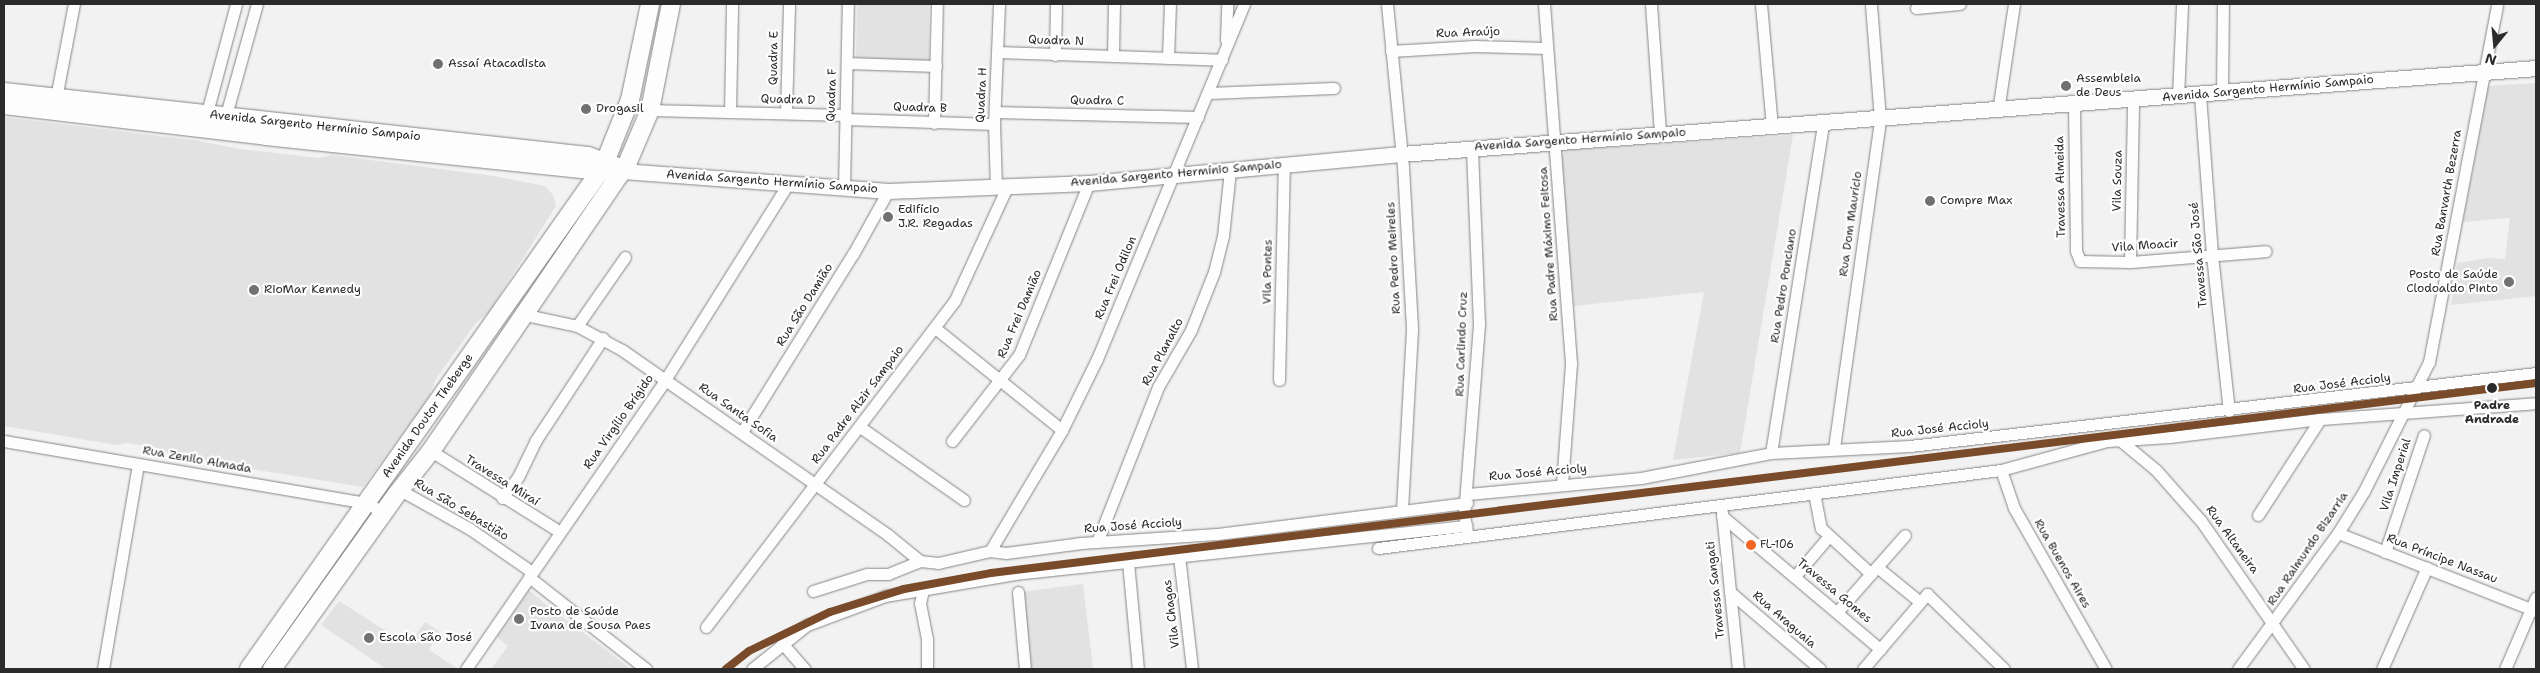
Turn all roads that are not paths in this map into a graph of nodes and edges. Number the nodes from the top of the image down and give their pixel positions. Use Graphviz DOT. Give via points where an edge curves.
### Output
graph roads {
  1 [pos="74,4"];
  2 [pos="236,4"];
  3 [pos="256,4"];
  4 [pos="650,4"];
  5 [pos="671,4"];
  6 [pos="732,4"];
  7 [pos="789,4"];
  8 [pos="848,4"];
  9 [pos="938,4"];
  10 [pos="999,4"];
  11 [pos="1056,4"];
  12 [pos="1114,4"];
  13 [pos="1170,4"];
  14 [pos="1227,4"];
  15 [pos="1244,4"];
  16 [pos="1387,4"];
  17 [pos="1544,4"];
  18 [pos="1652,4"];
  19 [pos="1760,4"];
  20 [pos="1871,4"];
  21 [pos="1960,4"];
  22 [pos="2014,4"];
  23 [pos="2182,4"];
  24 [pos="2223,4"];
  25 [pos="2497,4"];
  26 [pos="1916,8"];
  27 [pos="1226,46"];
  28 [pos="1546,48"];
  29 [pos="1391,51"];
  30 [pos="998,52"];
  31 [pos="1055,54"];
  32 [pos="1113,56"];
  33 [pos="1168,58"];
  34 [pos="1222,60"];
  35 [pos="847,63"];
  36 [pos="936,66"];
  37 [pos="2536,68"];
  38 [pos="2483,72"];
  39 [pos="1334,88"];
  40 [pos="4,92"];
  41 [pos="1208,93"];
  42 [pos="2222,94"];
  43 [pos="2200,95"];
  44 [pos="2178,97"];
  45 [pos="56,98"];
  46 [pos="2133,100"];
  47 [pos="4,105"];
  48 [pos="2074,105"];
  49 [pos="650,110"];
  50 [pos="1998,111"];
  51 [pos="730,112"];
  52 [pos="786,113"];
  53 [pos="845,117"];
  54 [pos="1198,117"];
  55 [pos="994,118"];
  56 [pos="1880,119"];
  57 [pos="205,121"];
  58 [pos="223,123"];
  59 [pos="934,123"];
  60 [pos="1823,124"];
  61 [pos="1772,127"];
  62 [pos="1660,134"];
  63 [pos="1556,142"];
  64 [pos="1472,148"];
  65 [pos="1401,154"];
  66 [pos="509,162"];
  67 [pos="1284,165"];
  68 [pos="603,167"];
  69 [pos="1230,170"];
  70 [pos="623,171"];
  71 [pos="1175,175"];
  72 [pos="1089,183"];
  73 [pos="788,184"];
  74 [pos="1002,186"];
  75 [pos="844,188"];
  76 [pos="888,191"];
  77 [pos="575,208"];
  78 [pos="2266,251"];
  79 [pos="2212,255"];
  80 [pos="625,257"];
  81 [pos="2130,262"];
  82 [pos="2085,263"];
  83 [pos="526,315"];
  84 [pos="577,326"];
  85 [pos="935,328"];
  86 [pos="603,338"];
  87 [pos="2536,373"];
  88 [pos="665,380"];
  89 [pos="1279,380"];
  90 [pos="1000,381"];
  91 [pos="449,388"];
  92 [pos="2416,389"];
  93 [pos="467,399"];
  94 [pos="2536,404"];
  95 [pos="2229,411"];
  96 [pos="2405,412"];
  97 [pos="2320,419"];
  98 [pos="860,427"];
  99 [pos="1062,430"];
  100 [pos="742,432"];
  101 [pos="2424,435"];
  102 [pos="4,441"];
  103 [pos="952,441"];
  104 [pos="2121,441"];
  105 [pos="1834,448"];
  106 [pos="431,451"];
  107 [pos="1771,453"];
  108 [pos="138,464"];
  109 [pos="2001,470"];
  110 [pos="1562,483"];
  111 [pos="814,486"];
  112 [pos="400,490"];
  113 [pos="1814,493"];
  114 [pos="502,498"];
  115 [pos="1467,498"];
  116 [pos="964,500"];
  117 [pos="366,504"];
  118 [pos="1402,511"];
  119 [pos="384,512"];
  120 [pos="1722,512"];
  121 [pos="2258,515"];
  122 [pos="1466,526"];
  123 [pos="560,532"];
  124 [pos="2338,533"];
  125 [pos="1905,535"];
  126 [pos="1829,536"];
  127 [pos="1468,539"];
  128 [pos="1097,542"];
  129 [pos="1378,548"];
  130 [pos="990,551"];
  131 [pos="2385,552"];
  132 [pos="1179,556"];
  133 [pos="920,561"];
  134 [pos="1128,562"];
  135 [pos="2427,567"];
  136 [pos="1874,571"];
  137 [pos="530,574"];
  138 [pos="1795,576"];
  139 [pos="813,591"];
  140 [pos="1018,592"];
  141 [pos="1730,592"];
  142 [pos="917,594"];
  143 [pos="2536,597"];
  144 [pos="1924,598"];
  145 [pos="2534,609"];
  146 [pos="1838,611"];
  147 [pos="2274,623"];
  148 [pos="706,627"];
  149 [pos="782,643"];
  150 [pos="1880,649"];
  151 [pos="103,669"];
  152 [pos="249,669"];
  153 [pos="272,669"];
  154 [pos="466,669"];
  155 [pos="646,669"];
  156 [pos="752,669"];
  157 [pos="805,669"];
  158 [pos="926,669"];
  159 [pos="1025,669"];
  160 [pos="1138,669"];
  161 [pos="1192,669"];
  162 [pos="1739,669"];
  163 [pos="1820,669"];
  164 [pos="1863,669"];
  165 [pos="2004,669"];
  166 [pos="2106,669"];
  167 [pos="2238,669"];
  168 [pos="2304,669"];
  169 [pos="2382,669"];
  170 [pos="2505,669"];
  1 -- 45 [label="street"];
  2 -- 57 [label="street"];
  3 -- 58 [label="street"];
  4 -- 68 [label="main road, Avenida Doutor Theberge" via="630,100"];
  5 -- 49 [label="main road, Avenida Doutor Theberge"];
  6 -- 51 [label="street"];
  7 -- 52 [label="street, Quadra E"];
  8 -- 35 [label="street, Quadra F"];
  9 -- 36 [label="street"];
  10 -- 30 [label="street, Quadra H"];
  11 -- 31 [label="street"];
  12 -- 32 [label="street"];
  13 -- 33 [label="street"];
  14 -- 27 [label="street"];
  15 -- 27 [label="street, Rua Frei Odilon"];
  16 -- 29 [label="street, Rua Pedro Meireles"];
  17 -- 28 [label="street, Rua Padre Máximo Feitosa"];
  18 -- 62 [label="street"];
  19 -- 61 [label="street"];
  20 -- 56 [label="street, Rua Dom Maurício"];
  21 -- 26 [label="street"];
  22 -- 50 [label="street"];
  23 -- 44 [label="street"];
  24 -- 42 [label="street"];
  25 -- 38 [label="street, Rua Banvarth Bezerra"];
  27 -- 34 [label="street, Rua Frei Odilon"];
  28 -- 29 [label="street, Rua Araújo" via="1475,46"];
  28 -- 63 [label="street, Rua Padre Máximo Feitosa"];
  29 -- 65 [label="street, Rua Pedro Meireles"];
  30 -- 31 [label="street, Quadra N"];
  30 -- 55 [label="street, Quadra H"];
  31 -- 32 [label="street, Quadra N"];
  32 -- 33 [label="street, Quadra N"];
  33 -- 34 [label="street, Quadra N"];
  34 -- 41 [label="street, Rua Frei Odilon"];
  35 -- 36 [label="street"];
  35 -- 53 [label="street, Quadra F"];
  36 -- 59 [label="street"];
  37 -- 38 [label="main road, Avenida Sargento Hermínio Sampaio"];
  38 -- 42 [label="main road, Avenida Sargento Hermínio Sampaio"];
  38 -- 92 [label="street, Rua Banvarth Bezerra" via="2432,353"];
  39 -- 41 [label="street"];
  40 -- 45 [label="main road, Avenida Sargento Hermínio Sampaio"];
  41 -- 54 [label="street, Rua Frei Odilon"];
  42 -- 43 [label="main road, Avenida Sargento Hermínio Sampaio"];
  43 -- 44 [label="main road, Avenida Sargento Hermínio Sampaio"];
  43 -- 79 [label="street, Travessa São José"];
  44 -- 46 [label="main road, Avenida Sargento Hermínio Sampaio"];
  45 -- 57 [label="main road, Avenida Sargento Hermínio Sampaio"];
  46 -- 48 [label="main road, Avenida Sargento Hermínio Sampaio"];
  46 -- 81 [label="street, Vila Souza"];
  47 -- 57 [label="main road, Avenida Sargento Hermínio Sampaio"];
  48 -- 50 [label="main road, Avenida Sargento Hermínio Sampaio"];
  48 -- 82 [label="street, Travessa Almeida" via="2076,251 2080,261"];
  49 -- 51 [label="street, Quadra D"];
  49 -- 70 [label="main road, Avenida Doutor Theberge"];
  50 -- 56 [label="main road, Avenida Sargento Hermínio Sampaio"];
  51 -- 52 [label="street, Quadra D"];
  52 -- 53 [label="street, Quadra D"];
  53 -- 59 [label="street, Quadra B"];
  53 -- 75 [label="street, Quadra F"];
  54 -- 55 [label="street, Quadra C"];
  54 -- 71 [label="street, Rua Frei Odilon"];
  55 -- 59 [label="street, Quadra B"];
  55 -- 74 [label="street, Quadra H"];
  56 -- 60 [label="main road, Avenida Sargento Hermínio Sampaio"];
  56 -- 105 [label="street, Rua Dom Maurício"];
  57 -- 58 [label="main road, Avenida Sargento Hermínio Sampaio"];
  58 -- 66 [label="main road, Avenida Sargento Hermínio Sampaio"];
  58 -- 68 [label="main road, Avenida Sargento Hermínio Sampaio" via="588,156"];
  60 -- 61 [label="main road, Avenida Sargento Hermínio Sampaio"];
  60 -- 107 [label="street, Rua Pedro Ponciano"];
  61 -- 62 [label="main road, Avenida Sargento Hermínio Sampaio"];
  62 -- 63 [label="main road, Avenida Sargento Hermínio Sampaio"];
  63 -- 64 [label="main road, Avenida Sargento Hermínio Sampaio"];
  63 -- 110 [label="street, Rua Padre Máximo Feitosa" via="1571,364"];
  64 -- 65 [label="main road, Avenida Sargento Hermínio Sampaio"];
  64 -- 115 [label="street, Rua Carlindo Cruz" via="1478,324"];
  65 -- 67 [label="main road, Avenida Sargento Hermínio Sampaio"];
  65 -- 118 [label="street, Rua Pedro Meireles" via="1412,330"];
  66 -- 68 [label="main road, Avenida Sargento Hermínio Sampaio"];
  66 -- 77 [label="main road" via="570,179 577,194"];
  67 -- 69 [label="main road, Avenida Sargento Hermínio Sampaio"];
  67 -- 89 [label="street, Vila Pontes"];
  68 -- 70 [label="main road, Avenida Sargento Hermínio Sampaio"];
  68 -- 77 [label="main road, Avenida Doutor Theberge"];
  69 -- 71 [label="main road, Avenida Sargento Hermínio Sampaio"];
  69 -- 128 [label="street, Rua Planalto" via="1223,236 1214,272 1191,330 1158,387"];
  70 -- 73 [label="main road, Avenida Sargento Hermínio Sampaio"];
  70 -- 83 [label="main road, Avenida Doutor Theberge"];
  71 -- 72 [label="main road, Avenida Sargento Hermínio Sampaio"];
  71 -- 99 [label="street, Rua Frei Odilon" via="1097,358"];
  72 -- 74 [label="main road, Avenida Sargento Hermínio Sampaio"];
  72 -- 90 [label="street, Rua Frei Damião" via="1019,354"];
  73 -- 75 [label="main road, Avenida Sargento Hermínio Sampaio"];
  73 -- 88 [label="street, Rua Virgílio Brígido"];
  74 -- 76 [label="main road, Avenida Sargento Hermínio Sampaio"];
  74 -- 85 [label="street, Rua Padre Alzir Sampaio" via="955,300"];
  75 -- 76 [label="main road, Avenida Sargento Hermínio Sampaio"];
  76 -- 100 [label="street, Rua São Damião" via="853,254"];
  77 -- 91 [label="main road, Avenida Doutor Theberge"];
  78 -- 79 [label="street, Vila Moacir"];
  79 -- 81 [label="street, Vila Moacir"];
  79 -- 95 [label="street, Travessa São José"];
  80 -- 84 [label="street"];
  81 -- 82 [label="street, Vila Moacir"];
  83 -- 84 [label="street, Rua Santa Sofia"];
  83 -- 93 [label="main road, Avenida Doutor Theberge"];
  84 -- 86 [label="street, Rua Santa Sofia"];
  85 -- 90 [label="street"];
  85 -- 98 [label="street, Rua Padre Alzir Sampaio"];
  86 -- 88 [label="street, Rua Santa Sofia"];
  86 -- 114 [label="street"];
  87 -- 92 [label="street, Rua José Accioly"];
  88 -- 100 [label="street, Rua Santa Sofia"];
  88 -- 123 [label="street, Rua Virgílio Brígido"];
  90 -- 99 [label="street"];
  90 -- 103 [label="street, Rua Frei Damião"];
  91 -- 93 [label="main road" via="462,390"];
  91 -- 117 [label="main road, Avenida Doutor Theberge"];
  92 -- 95 [label="street, Rua José Accioly"];
  92 -- 96 [label="street, Rua Banvarth Bezerra"];
  93 -- 106 [label="main road, Avenida Doutor Theberge"];
  94 -- 96 [label="street"];
  95 -- 105 [label="street, Rua José Accioly" via="1910,446"];
  96 -- 97 [label="street"];
  96 -- 124 [label="street, Rua Raimundo Bizarria"];
  97 -- 104 [label="street"];
  97 -- 121 [label="street"];
  98 -- 111 [label="street, Rua Padre Alzir Sampaio"];
  98 -- 116 [label="street"];
  99 -- 130 [label="street, Rua Frei Odilon"];
  100 -- 111 [label="street, Rua Santa Sofia"];
  101 -- 131 [label="street, Vila Imperial"];
  102 -- 108 [label="street, Rua Zenilo Almada"];
  104 -- 109 [label="street" via="2107,441"];
  104 -- 147 [label="street, Rua Altaneira" via="2179,494 2218,542"];
  105 -- 107 [label="street, Rua José Accioly"];
  106 -- 112 [label="main road, Avenida Doutor Theberge"];
  106 -- 114 [label="street, Travessa Miraí"];
  107 -- 110 [label="street, Rua José Accioly" via="1640,478"];
  108 -- 117 [label="street, Rua Zenilo Almada"];
  108 -- 151 [label="street"];
  109 -- 113 [label="street"];
  109 -- 166 [label="street, Rua Buenos Aires" via="2014,508"];
  110 -- 115 [label="street, Rua José Accioly"];
  111 -- 133 [label="street, Rua Santa Sofia" via="888,534"];
  111 -- 148 [label="street, Rua Padre Alzir Sampaio"];
  112 -- 119 [label="main road, Avenida Doutor Theberge"];
  112 -- 137 [label="street, Rua São Sebastião" via="470,529"];
  113 -- 120 [label="street"];
  113 -- 126 [label="street" via="1821,528"];
  114 -- 123 [label="street, Travessa Miraí"];
  115 -- 118 [label="street, Rua José Accioly"];
  115 -- 122 [label="street, Rua Carlindo Cruz"];
  117 -- 119 [label="street, Rua Zenilo Almada"];
  117 -- 152 [label="main road, Avenida Doutor Theberge"];
  118 -- 128 [label="street, Rua José Accioly" via="1226,533"];
  119 -- 153 [label="main road, Avenida Doutor Theberge"];
  120 -- 127 [label="street"];
  120 -- 138 [label="street, Travessa Gomes"];
  120 -- 141 [label="street, Travessa Sangati"];
  122 -- 127 [label="street, Rua Carlindo Cruz"];
  122 -- 132 [label="street"];
  123 -- 137 [label="street, Rua Virgílio Brígido"];
  124 -- 131 [label="street, Rua Príncipe Nassau"];
  124 -- 147 [label="street, Rua Raimundo Bizarria"];
  125 -- 136 [label="street"];
  126 -- 136 [label="street"];
  126 -- 138 [label="street"];
  127 -- 129 [label="street"];
  128 -- 130 [label="street, Rua José Accioly" via="1006,553"];
  130 -- 133 [label="street, Rua José Accioly" via="938,562"];
  131 -- 135 [label="street, Rua Príncipe Nassau"];
  132 -- 134 [label="street"];
  132 -- 161 [label="street, Vila Chagas"];
  133 -- 139 [label="street" via="888,574 867,574"];
  134 -- 142 [label="street" via="1015,574"];
  134 -- 160 [label="street"];
  135 -- 145 [label="street, Rua Príncipe Nassau"];
  135 -- 169 [label="street"];
  136 -- 144 [label="street"];
  136 -- 146 [label="street"];
  137 -- 154 [label="street, Rua Virgílio Brígido"];
  137 -- 155 [label="street, Rua São Sebastião"];
  138 -- 146 [label="street, Travessa Gomes"];
  140 -- 159 [label="street"];
  141 -- 162 [label="street, Travessa Sangati"];
  141 -- 163 [label="street, Rua Araguaia"];
  142 -- 149 [label="street" via="885,596 820,618"];
  142 -- 158 [label="street" via="927,639"];
  143 -- 145 [label="street"];
  144 -- 150 [label="street"];
  144 -- 165 [label="street"];
  145 -- 170 [label="street"];
  146 -- 150 [label="street, Travessa Gomes"];
  147 -- 167 [label="street, Rua Raimundo Bizarria"];
  147 -- 168 [label="street, Rua Altaneira"];
  149 -- 156 [label="street"];
  149 -- 157 [label="street"];
  150 -- 164 [label="street"];
}
